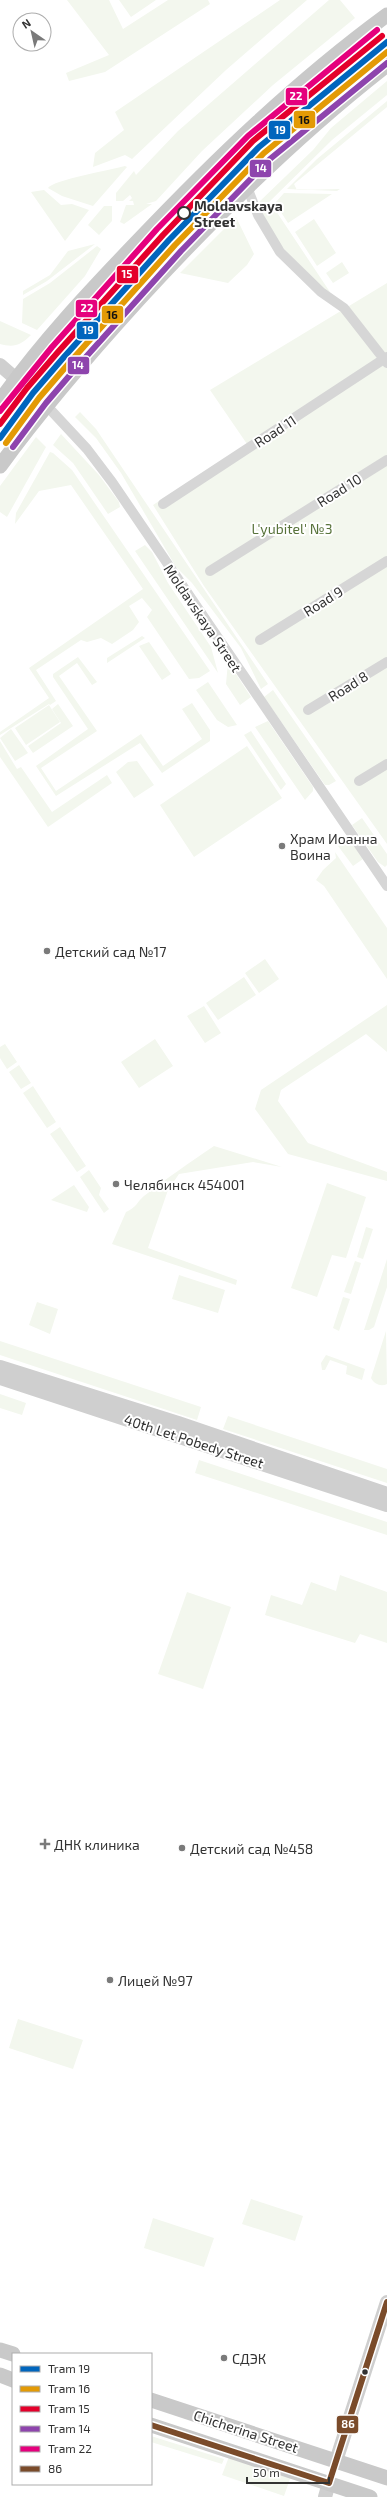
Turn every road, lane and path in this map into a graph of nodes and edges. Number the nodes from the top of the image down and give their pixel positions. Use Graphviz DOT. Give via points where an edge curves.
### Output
graph roads {
  1 [pos="387,15"];
  2 [pos="387,65"];
  3 [pos="247,187"];
  4 [pos="386,360"];
  5 [pos="0,365"];
  6 [pos="16,378"];
  7 [pos="0,401"];
  8 [pos="46,405"];
  9 [pos="387,460"];
  10 [pos="0,466"];
  11 [pos="163,504"];
  12 [pos="387,561"];
  13 [pos="210,571"];
  14 [pos="260,640"];
  15 [pos="387,662"];
  16 [pos="308,710"];
  17 [pos="387,764"];
  18 [pos="359,781"];
  19 [pos="387,886"];
  20 [pos="0,1367"];
  21 [pos="0,1378"];
  22 [pos="176,1429"];
  23 [pos="202,1438"];
  24 [pos="387,1494"];
  25 [pos="387,1505"];
  26 [pos="387,2302"];
  27 [pos="0,2350"];
  28 [pos="12,2354"];
  29 [pos="0,2375"];
  30 [pos="12,2380"];
  31 [pos="152,2400"];
  32 [pos="152,2425"];
  33 [pos="336,2461"];
  34 [pos="387,2478"];
  35 [pos="327,2490"];
  36 [pos="370,2497"];
  1 -- 6 [label="main road" via="293,90 222,155 107,273"];
  2 -- 3 [label="main road" via="310,128"];
  3 -- 4 [label="street" via="258,215 280,252 321,292 344,308"];
  3 -- 8 [label="main road" via="156,280"];
  4 -- 11 [label="street, Road 11"];
  5 -- 6 [label="street, Moldavskaya Street"];
  6 -- 7 [label="main road"];
  6 -- 8 [label="street, Moldavskaya Street"];
  8 -- 10 [label="main road"];
  8 -- 19 [label="street, Moldavskaya Street" via="87,449 112,482"];
  9 -- 13 [label="street, Road 10"];
  12 -- 14 [label="street, Road 9"];
  15 -- 16 [label="street, Road 8"];
  17 -- 18 [label="street"];
  20 -- 22 [label="street, 40th Let Pobedy Street"];
  21 -- 22 [label="street, 40th Let Pobedy Street"];
  22 -- 23 [label="street, 40th Let Pobedy Street"];
  23 -- 24 [label="street, 40th Let Pobedy Street"];
  23 -- 25 [label="street, 40th Let Pobedy Street"];
  26 -- 33 [label="street"];
  27 -- 28 [label="main road"];
  29 -- 30 [label="main road"];
  31 -- 33 [label="main road, Chicherina Street"];
  32 -- 35 [label="main road, Chicherina Street"];
  33 -- 34 [label="main road, Chicherina Street"];
  33 -- 35 [label="main road"];
  35 -- 36 [label="main road, Chicherina Street"];
}
